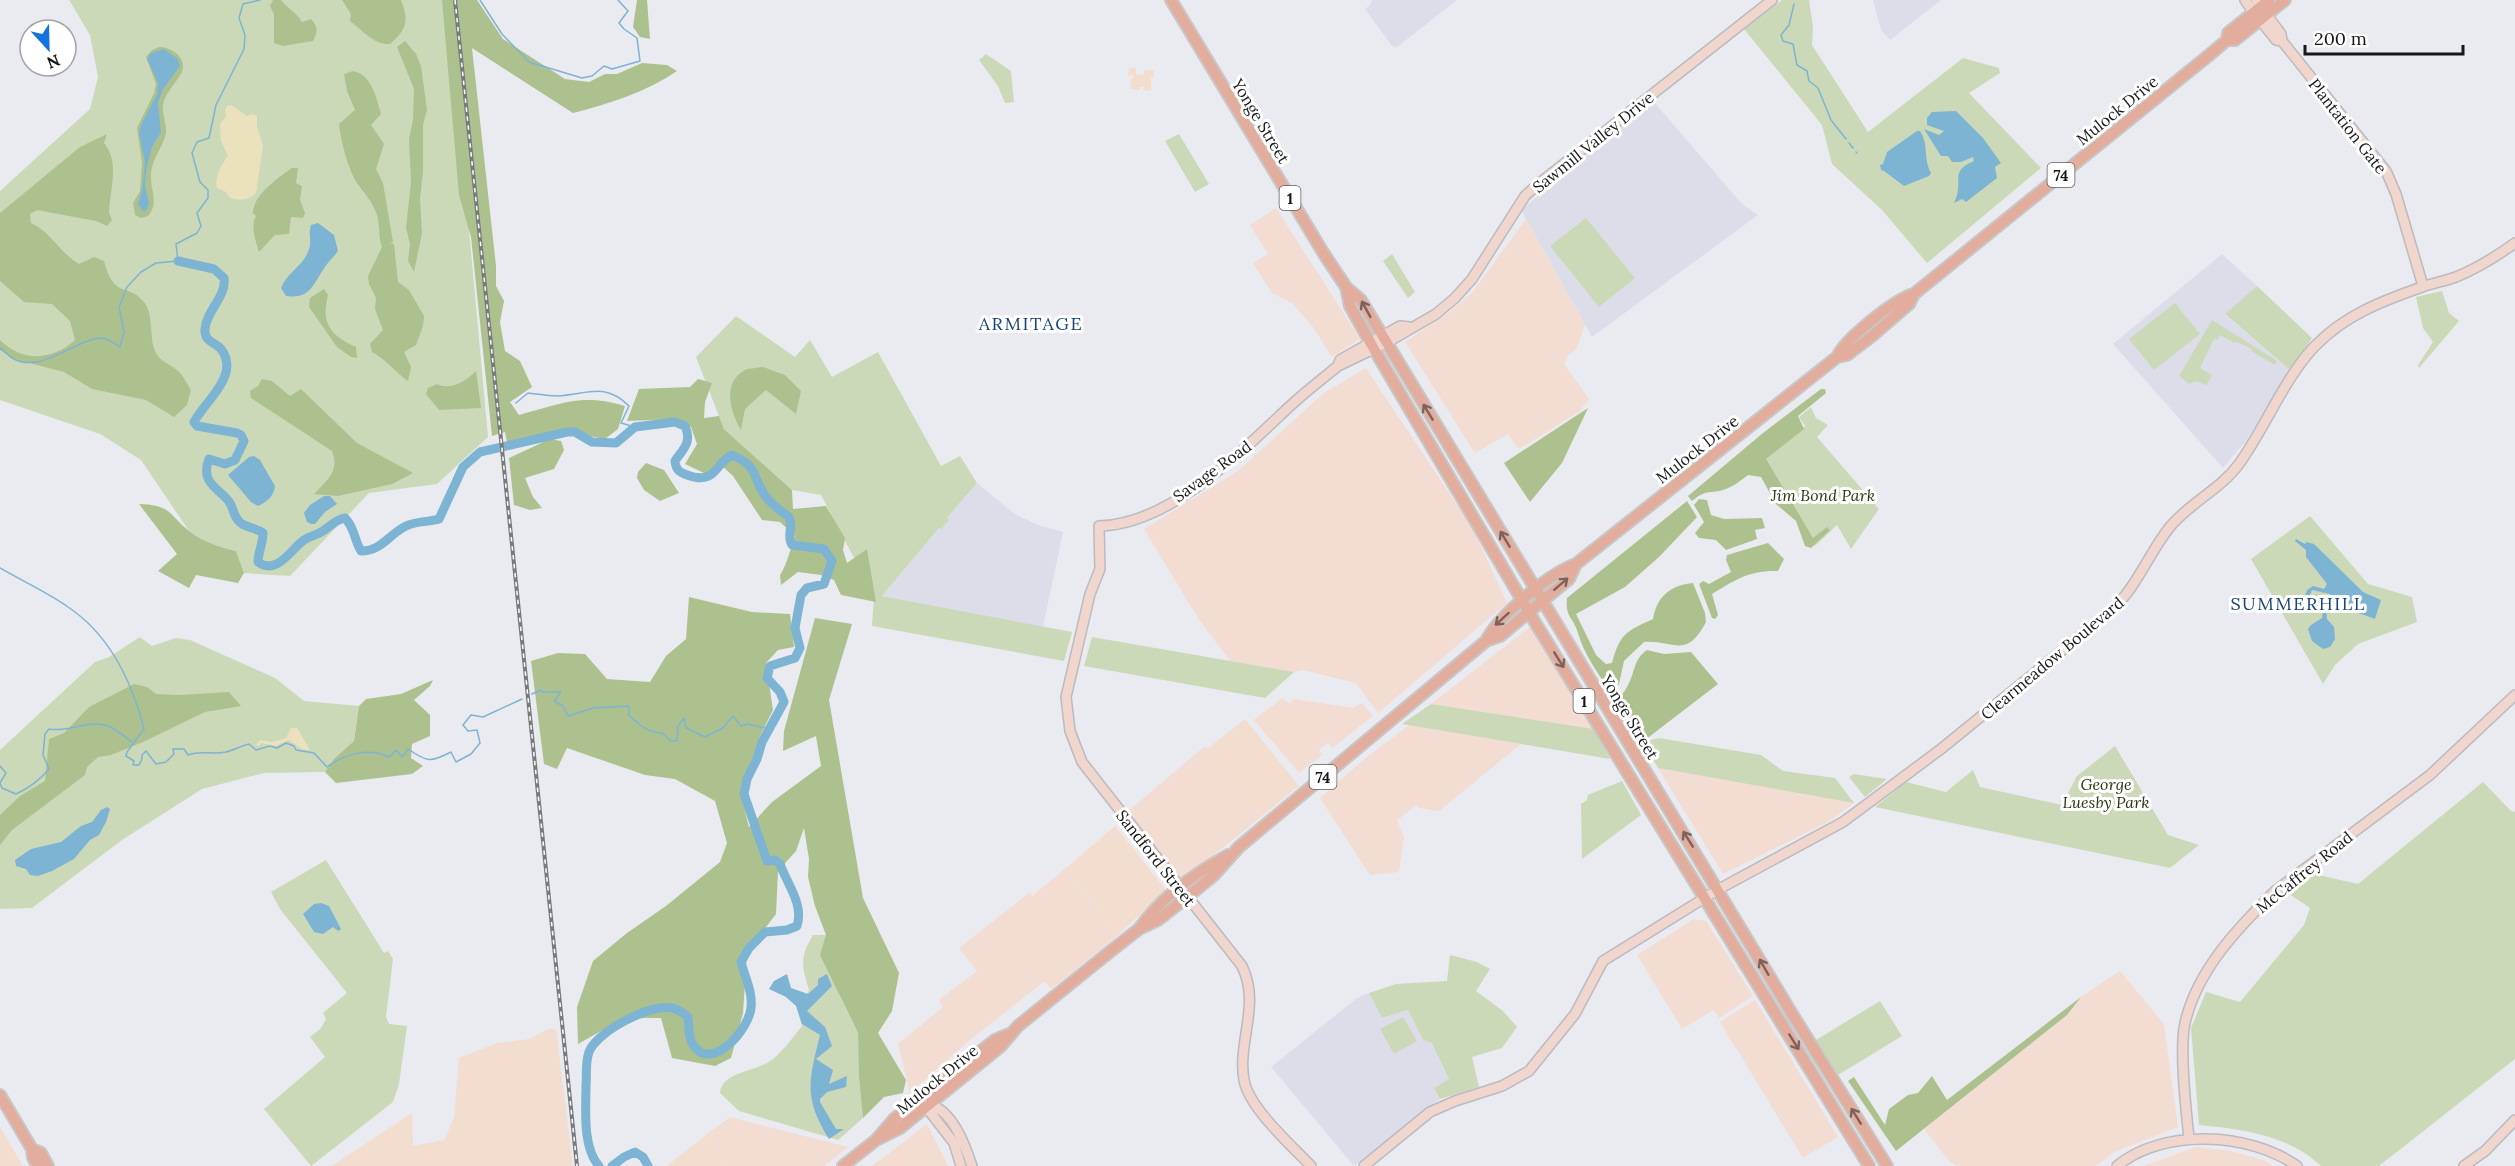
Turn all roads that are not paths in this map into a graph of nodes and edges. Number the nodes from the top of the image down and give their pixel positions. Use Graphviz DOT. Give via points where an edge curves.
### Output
graph roads {
  1 [pos="1171,0"];
  2 [pos="1772,0"];
  3 [pos="2245,0"];
  4 [pos="2285,0"];
  5 [pos="2261,9"];
  6 [pos="2515,243"];
  7 [pos="2423,286"];
  8 [pos="1346,287"];
  9 [pos="1384,340"];
  10 [pos="1372,345"];
  11 [pos="1099,526"];
  12 [pos="1576,564"];
  13 [pos="1536,589"];
  14 [pos="1542,600"];
  15 [pos="1526,605"];
  16 [pos="2515,695"];
  17 [pos="1719,889"];
  18 [pos="1184,893"];
  19 [pos="1703,898"];
  20 [pos="0,1095"];
  21 [pos="926,1100"];
  22 [pos="2515,1120"];
  23 [pos="2189,1138"];
  24 [pos="32,1149"];
  25 [pos="38,1166"];
  26 [pos="48,1166"];
  27 [pos="843,1166"];
  28 [pos="961,1166"];
  29 [pos="972,1166"];
  30 [pos="1311,1166"];
  31 [pos="1364,1166"];
  32 [pos="1869,1166"];
  33 [pos="1887,1166"];
  34 [pos="2117,1166"];
  35 [pos="2297,1166"];
  36 [pos="2464,1166"];
  1 -- 8 [label="main road, Yonge Street / 1"];
  2 -- 9 [label="street, Sawmill Valley Drive" via="1537,185 1466,287 1436,314"];
  3 -- 5 [label="street"];
  4 -- 5 [label="main road, Mulock Drive / 74"];
  5 -- 7 [label="street, Plantation Gate" via="2276,40 2282,41 2386,171"];
  5 -- 12 [label="main road, Mulock Drive / 74" via="1914,294 1903,297 1877,317 1841,348 1837,357"];
  6 -- 7 [label="street, Clearmeadow Boulevard" via="2475,269"];
  7 -- 17 [label="street, Clearmeadow Boulevard" via="2350,317 2315,345 2230,476 2169,528 2127,596 2089,631 1843,822"];
  9 -- 8 [label="main road, Yonge Street / 1, one-way" via="1361,300"];
  8 -- 10 [label="main road, Yonge Street / 1" via="1350,306"];
  9 -- 10 [label="street, Sawmill Valley Drive"];
  13 -- 9 [label="main road, Yonge Street / 1, one-way"];
  10 -- 11 [label="street, Savage Road" via="1340,360 1338,366 1218,472 1150,515 1114,526"];
  10 -- 15 [label="main road, Yonge Street / 1"];
  11 -- 18 [label="street, Sandford Street" via="1100,569 1084,614 1065,697 1070,731 1092,776"];
  12 -- 13 [label="main road, Mulock Drive / 74"];
  14 -- 12 [label="main road, Mulock Drive / 74, one-way" via="1569,579"];
  13 -- 14 [label="main road, Yonge Street / 1"];
  13 -- 15 [label="main road, Mulock Drive / 74"];
  14 -- 15 [label="main road, Mulock Drive / 74"];
  17 -- 14 [label="main road, Yonge Street / 1, one-way"];
  15 -- 18 [label="main road, Mulock Drive / 74" via="1493,627 1486,641 1234,852 1215,875"];
  15 -- 19 [label="main road, Yonge Street / 1, one-way"];
  16 -- 23 [label="street, McCaffrey Road" via="2430,775 2275,891 2217,957 2192,999 2184,1025"];
  17 -- 19 [label="street, Clearmeadow Boulevard"];
  33 -- 17 [label="main road, Yonge Street / 1, one-way"];
  18 -- 21 [label="main road, Mulock Drive / 74" via="1158,920 1139,929 1010,1034 994,1040"];
  18 -- 30 [label="street, Sandford Street" via="1246,974 1250,995 1243,1066 1247,1089"];
  19 -- 31 [label="street, Clearmeadow Boulevard" via="1603,961 1575,1014 1525,1074 1430,1112"];
  19 -- 32 [label="main road, Yonge Street / 1, one-way"];
  20 -- 24 [label="main road"];
  21 -- 27 [label="main road, Mulock Drive / 74" via="894,1119 876,1140"];
  21 -- 28 [label="street" via="930,1112 954,1143"];
  21 -- 29 [label="street" via="937,1106 963,1139"];
  22 -- 36 [label="street"];
  23 -- 34 [label="street" via="2153,1146"];
  23 -- 35 [label="street" via="2259,1147"];
  24 -- 25 [label="main road"];
  24 -- 26 [label="main road"];
}
